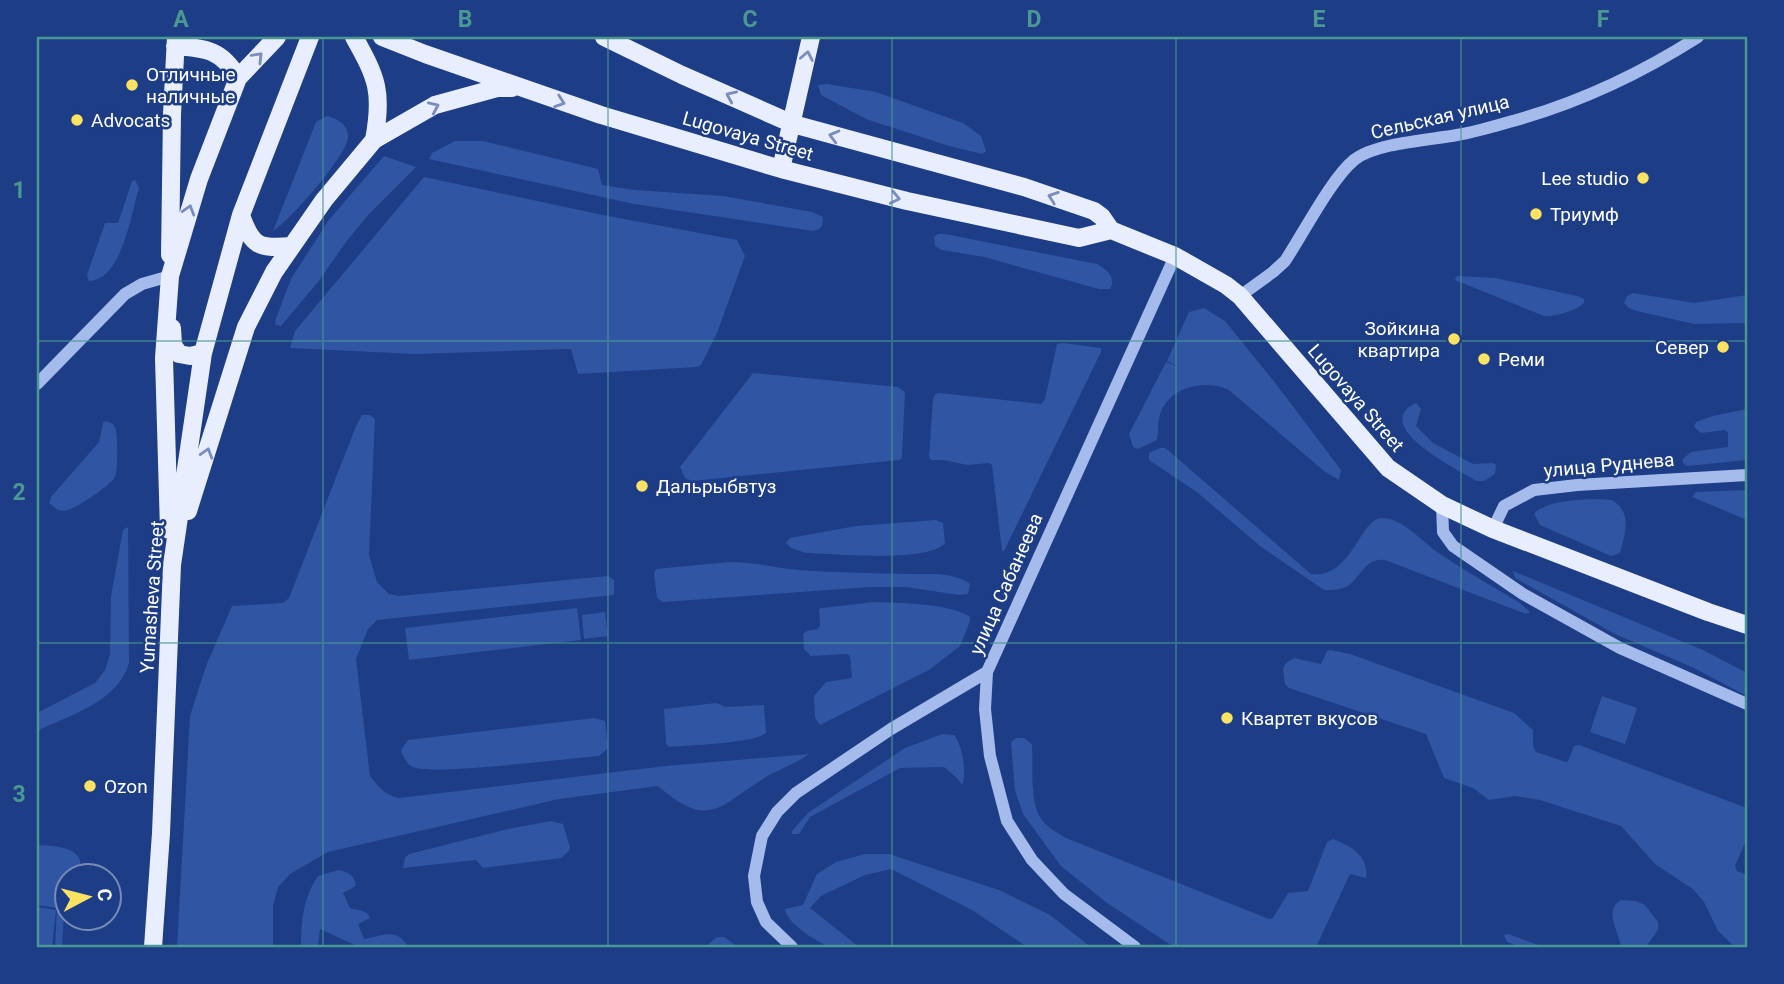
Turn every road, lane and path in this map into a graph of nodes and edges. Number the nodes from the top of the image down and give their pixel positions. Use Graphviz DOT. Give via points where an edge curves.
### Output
graph roads {
  1 [pos="277,37"];
  2 [pos="310,37"];
  3 [pos="354,37"];
  4 [pos="382,37"];
  5 [pos="811,37"];
  6 [pos="1698,37"];
  7 [pos="615,38"];
  8 [pos="175,41"];
  9 [pos="238,78"];
  10 [pos="518,88"];
  11 [pos="793,124"];
  12 [pos="374,140"];
  13 [pos="781,169"];
  14 [pos="241,215"];
  15 [pos="1111,230"];
  16 [pos="292,246"];
  17 [pos="1175,256"];
  18 [pos="170,276"];
  19 [pos="1240,296"];
  20 [pos="203,353"];
  21 [pos="37,384"];
  22 [pos="1747,475"];
  23 [pos="1442,505"];
  24 [pos="1493,529"];
  25 [pos="172,565"];
  26 [pos="1747,625"];
  27 [pos="987,671"];
  28 [pos="1747,704"];
  29 [pos="153,947"];
  30 [pos="792,947"];
  31 [pos="1135,947"];
  9 -- 1 [label="main road, one-way"];
  2 -- 14 [label="main road, Yumasheva Street"];
  3 -- 12 [label="main road" via="378,89"];
  4 -- 10 [label="main road, Lugovaya Street"];
  11 -- 5 [label="main road, one-way"];
  6 -- 19 [label="street, Сельская улица" via="1659,62 1571,101 1513,121 1381,149 1355,159 1285,261"];
  11 -- 7 [label="main road, Lugovaya Street, one-way"];
  8 -- 9 [label="main road" via="216,54 229,62"];
  8 -- 18 [label="main road"];
  18 -- 9 [label="main road, one-way" via="199,179"];
  12 -- 10 [label="main road, one-way" via="435,105 497,88"];
  10 -- 13 [label="main road, Lugovaya Street, one-way"];
  11 -- 13 [label="main road"];
  15 -- 11 [label="main road, Lugovaya Street, one-way" via="1094,211 1032,190"];
  12 -- 16 [label="main road"];
  13 -- 15 [label="main road, Lugovaya Street, one-way" via="1079,238"];
  14 -- 16 [label="main road" via="260,246"];
  14 -- 20 [label="main road, Yumasheva Street"];
  15 -- 17 [label="main road, Lugovaya Street"];
  25 -- 16 [label="main road, one-way" via="246,327"];
  17 -- 19 [label="main road, Lugovaya Street"];
  17 -- 27 [label="street, улица Сабанеева"];
  18 -- 20 [label="main road" via="173,345 179,355"];
  18 -- 21 [label="street" via="125,293"];
  18 -- 25 [label="main road" via="164,358"];
  19 -- 23 [label="main road, Lugovaya Street" via="1388,468"];
  20 -- 25 [label="main road, Yumasheva Street"];
  22 -- 24 [label="street, улица Руднева" via="1534,490 1504,506"];
  23 -- 24 [label="main road, Lugovaya Street"];
  23 -- 28 [label="street" via="1443,532 1453,546 1522,594 1620,648"];
  24 -- 26 [label="main road, Lugovaya Street"];
  25 -- 29 [label="main road, Yumasheva Street"];
  27 -- 30 [label="street, улица Сабанеева" via="891,729 796,793 777,812 762,836 754,876 757,902 766,922"];
  27 -- 31 [label="street" via="990,756 1007,821 1032,860 1064,894"];
}
